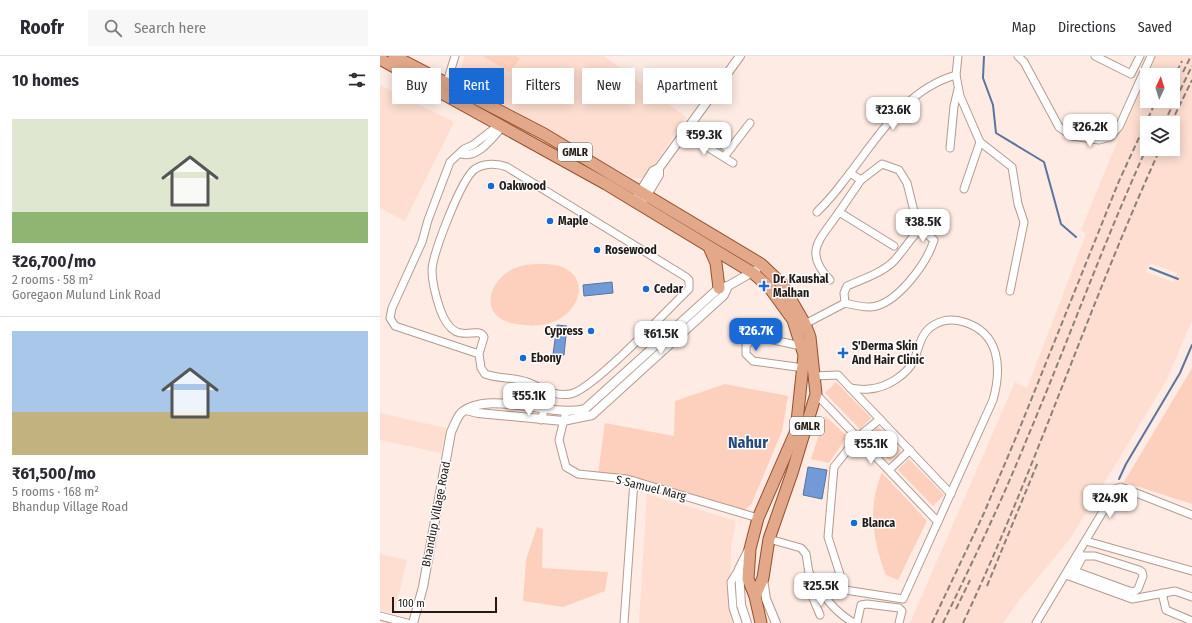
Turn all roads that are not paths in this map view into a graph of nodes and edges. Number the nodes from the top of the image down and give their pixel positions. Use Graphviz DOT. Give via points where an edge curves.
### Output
graph roads {
  1 [pos="454,56"];
  2 [pos="740,56"];
  3 [pos="958,56"];
  4 [pos="1018,56"];
  5 [pos="1095,56"];
  6 [pos="1140,56"];
  7 [pos="1150,56"];
  8 [pos="386,58"];
  9 [pos="956,75"];
  10 [pos="447,82"];
  11 [pos="958,86"];
  12 [pos="750,124"];
  13 [pos="502,125"];
  14 [pos="712,127"];
  15 [pos="685,133"];
  16 [pos="713,139"];
  17 [pos="980,142"];
  18 [pos="707,146"];
  19 [pos="950,148"];
  20 [pos="729,149"];
  21 [pos="724,157"];
  22 [pos="733,163"];
  23 [pos="850,173"];
  24 [pos="861,180"];
  25 [pos="964,189"];
  26 [pos="644,193"];
  27 [pos="637,204"];
  28 [pos="817,212"];
  29 [pos="840,212"];
  30 [pos="917,223"];
  31 [pos="894,246"];
  32 [pos="709,247"];
  33 [pos="762,264"];
  34 [pos="753,273"];
  35 [pos="830,280"];
  36 [pos="724,287"];
  37 [pos="1010,291"];
  38 [pos="846,304"];
  39 [pos="805,324"];
  40 [pos="801,346"];
  41 [pos="479,354"];
  42 [pos="804,368"];
  43 [pos="814,376"];
  44 [pos="850,388"];
  45 [pos="613,390"];
  46 [pos="816,394"];
  47 [pos="545,395"];
  48 [pos="594,401"];
  49 [pos="543,408"];
  50 [pos="600,408"];
  51 [pos="466,410"];
  52 [pos="566,411"];
  53 [pos="880,419"];
  54 [pos="541,420"];
  55 [pos="563,421"];
  56 [pos="858,437"];
  57 [pos="910,450"];
  58 [pos="889,470"];
  59 [pos="634,481"];
  60 [pos="951,494"];
  61 [pos="1192,515"];
  62 [pos="758,518"];
  63 [pos="938,522"];
  64 [pos="769,538"];
  65 [pos="1086,540"];
  66 [pos="750,549"];
  67 [pos="1080,556"];
  68 [pos="739,569"];
  69 [pos="808,571"];
  70 [pos="1192,571"];
  71 [pos="1070,572"];
  72 [pos="763,578"];
  73 [pos="1162,593"];
  74 [pos="755,596"];
  75 [pos="1192,597"];
  76 [pos="820,615"];
  77 [pos="380,616"];
  78 [pos="1192,621"];
  79 [pos="398,622"];
  80 [pos="407,623"];
  81 [pos="413,623"];
  82 [pos="624,623"];
  83 [pos="738,623"];
  84 [pos="747,623"];
  85 [pos="761,623"];
  86 [pos="776,623"];
  87 [pos="856,623"];
  88 [pos="899,623"];
  89 [pos="1036,623"];
  1 -- 10 [label="street"];
  2 -- 15 [label="street"];
  3 -- 9 [label="street"];
  4 -- 7 [label="street" via="1024,62 1059,127 1072,136 1099,140 1110,137 1119,127"];
  5 -- 6 [label="street" via="1131,74"];
  8 -- 10 [label="main road, GMLR"];
  8 -- 13 [label="main road, GMLR"];
  9 -- 11 [label="street"];
  9 -- 23 [label="street" via="926,89 891,119"];
  10 -- 26 [label="main road, GMLR" via="544,134"];
  11 -- 17 [label="street"];
  11 -- 19 [label="street"];
  12 -- 20 [label="street"];
  13 -- 27 [label="main road, GMLR"];
  13 -- 41 [label="street" via="464,149 450,162 422,242 392,308 390,318 399,328"];
  14 -- 16 [label="street"];
  15 -- 18 [label="street"];
  15 -- 26 [label="street" via="659,168 653,171"];
  16 -- 18 [label="street"];
  16 -- 20 [label="street"];
  17 -- 25 [label="street"];
  17 -- 37 [label="street" via="1012,167 1018,204 1024,222"];
  18 -- 21 [label="street"];
  20 -- 21 [label="street"];
  21 -- 22 [label="street"];
  23 -- 24 [label="street"];
  23 -- 28 [label="street"];
  24 -- 29 [label="street"];
  24 -- 30 [label="street" via="882,164 899,170 907,183"];
  26 -- 27 [label="street"];
  26 -- 33 [label="main road, GMLR"];
  27 -- 32 [label="main road, GMLR"];
  29 -- 31 [label="street"];
  29 -- 35 [label="street" via="816,248 816,262"];
  32 -- 34 [label="main road, GMLR"];
  32 -- 36 [label="main road"];
  33 -- 34 [label="street"];
  33 -- 39 [label="main road, GMLR" via="782,284"];
  34 -- 36 [label="street"];
  34 -- 40 [label="main road, GMLR" via="769,287 793,320"];
  36 -- 45 [label="street" via="699,313"];
  38 -- 38 [label="street" via="844,293 847,286 874,274 894,261 920,229 934,240 920,269 890,301 871,307"];
  38 -- 39 [label="street"];
  39 -- 43 [label="main road, GMLR" via="810,337"];
  40 -- 42 [label="main road, GMLR"];
  40 -- 42 [label="street" via="754,336 746,346 746,354 753,361"];
  41 -- 41 [label="street" via="483,335 478,332 458,334 446,324 435,290 432,268 452,207 475,169 500,164 506,167 690,280 689,289 606,369 576,393 564,395 541,390 526,381 485,374 481,368"];
  42 -- 62 [label="main road, GMLR" via="796,431"];
  43 -- 44 [label="street" via="838,375"];
  43 -- 46 [label="main road, GMLR"];
  44 -- 53 [label="street"];
  44 -- 60 [label="street" via="869,389 887,385 902,375 914,360 925,333 945,320 973,325 983,332 993,345 998,381 993,400"];
  45 -- 48 [label="street"];
  45 -- 50 [label="street"];
  46 -- 56 [label="street"];
  46 -- 64 [label="main road, GMLR" via="792,474"];
  47 -- 49 [label="street" via="541,400"];
  48 -- 50 [label="street"];
  48 -- 52 [label="street" via="585,409 576,412"];
  49 -- 51 [label="street" via="489,404 474,405"];
  49 -- 52 [label="street"];
  49 -- 54 [label="street"];
  50 -- 55 [label="street" via="592,415"];
  51 -- 54 [label="street"];
  51 -- 81 [label="street, Bhandup Village Road" via="460,413 451,432 423,586"];
  52 -- 55 [label="street, S Samuel Marg"];
  53 -- 56 [label="street"];
  53 -- 57 [label="street"];
  54 -- 55 [label="street"];
  55 -- 59 [label="street, S Samuel Marg" via="559,440 566,467 578,474"];
  56 -- 58 [label="street"];
  56 -- 63 [label="street" via="834,467 828,537 845,590 903,598"];
  57 -- 58 [label="street"];
  57 -- 60 [label="street"];
  58 -- 63 [label="street"];
  59 -- 62 [label="street, S Samuel Marg"];
  59 -- 82 [label="street"];
  60 -- 63 [label="street"];
  61 -- 65 [label="street" via="1121,487 1117,488"];
  62 -- 66 [label="main road, GMLR"];
  64 -- 69 [label="street" via="801,548 806,554"];
  64 -- 72 [label="main road, GMLR"];
  65 -- 67 [label="street"];
  65 -- 70 [label="street"];
  66 -- 68 [label="street"];
  66 -- 74 [label="main road, GMLR" via="748,579"];
  67 -- 71 [label="street"];
  67 -- 71 [label="street" via="1104,558 1139,570 1143,576 1138,589 1134,592 1129,591"];
  68 -- 83 [label="street" via="731,582 733,608"];
  68 -- 84 [label="street" via="741,605"];
  69 -- 76 [label="street" via="813,598"];
  69 -- 87 [label="street" via="832,606 841,615"];
  71 -- 73 [label="street" via="1132,599"];
  71 -- 89 [label="street"];
  72 -- 74 [label="main road, GMLR"];
  72 -- 86 [label="street" via="766,599"];
  73 -- 75 [label="street" via="1175,591"];
  73 -- 78 [label="street" via="1166,610"];
  74 -- 85 [label="main road"];
  77 -- 79 [label="street"];
  79 -- 80 [label="street"];
  87 -- 88 [label="street" via="861,605 866,604 899,608 902,611"];
}
